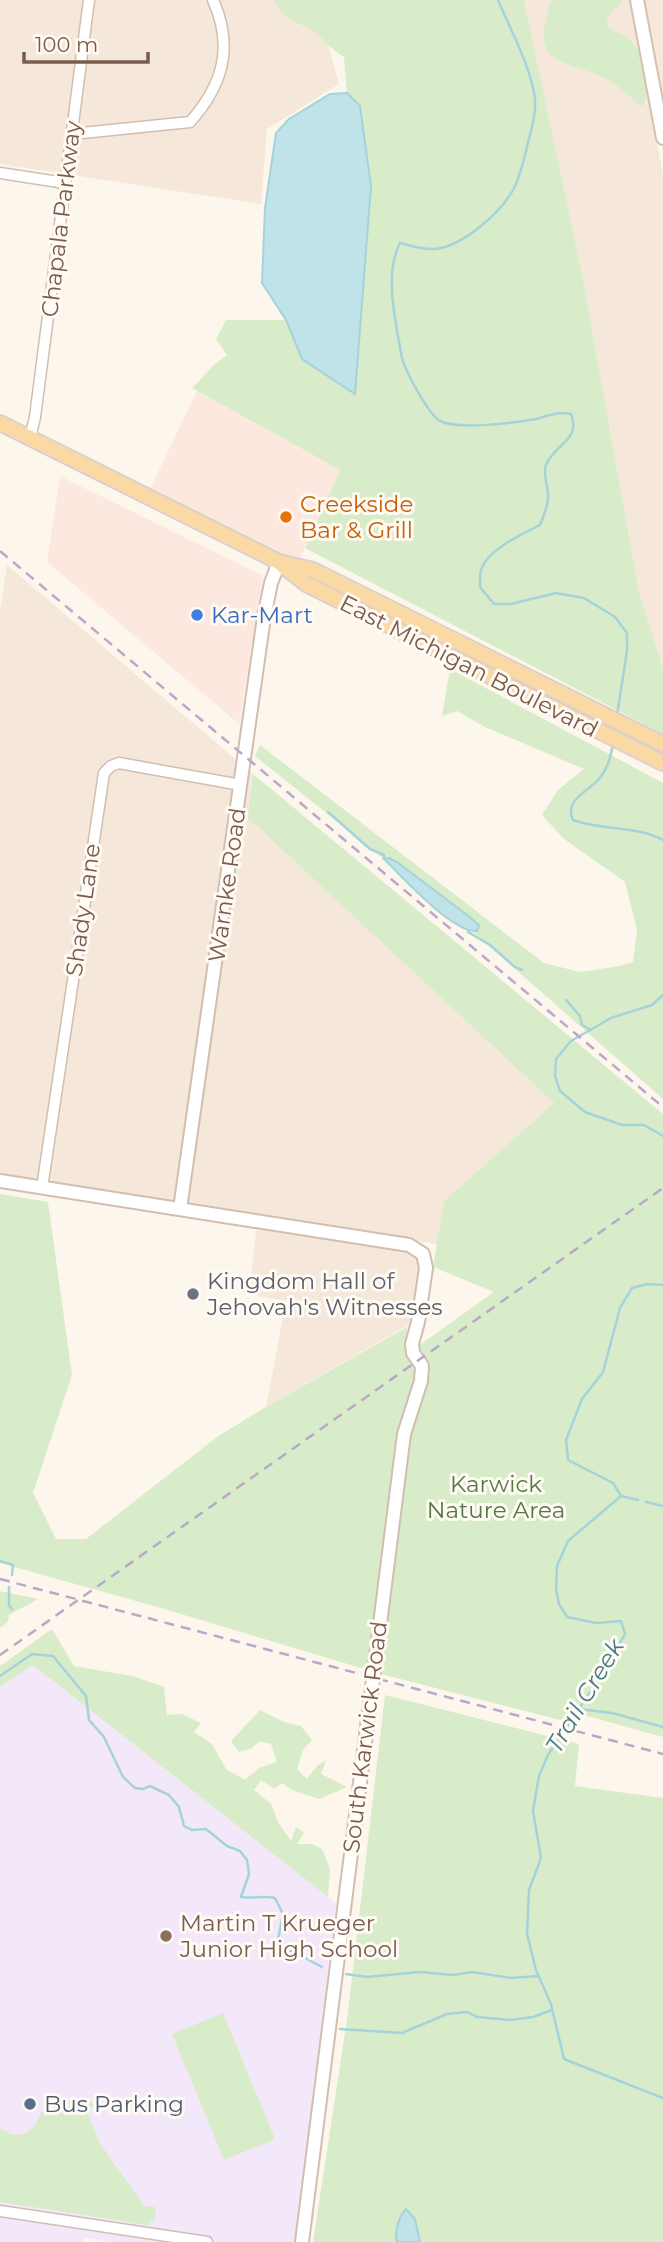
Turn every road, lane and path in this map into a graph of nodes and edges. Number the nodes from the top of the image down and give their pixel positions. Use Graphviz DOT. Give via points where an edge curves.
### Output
graph roads {
  1 [pos="89,0"];
  2 [pos="213,0"];
  3 [pos="637,0"];
  4 [pos="72,134"];
  5 [pos="663,138"];
  6 [pos="0,173"];
  7 [pos="65,183"];
  8 [pos="0,423"];
  9 [pos="30,438"];
  10 [pos="279,562"];
  11 [pos="663,744"];
  12 [pos="663,763"];
  13 [pos="241,785"];
  14 [pos="0,1181"];
  15 [pos="42,1188"];
  16 [pos="180,1209"];
  17 [pos="0,2211"];
  18 [pos="207,2242"];
  19 [pos="302,2242"];
  1 -- 4 [label="street, Chapala Parkway"];
  2 -- 4 [label="street" via="220,19 222,68 214,90 190,122"];
  3 -- 5 [label="street"];
  4 -- 7 [label="street, Chapala Parkway"];
  6 -- 7 [label="street"];
  7 -- 9 [label="street, Chapala Parkway"];
  8 -- 9 [label="main road, East Michigan Boulevard"];
  9 -- 10 [label="main road, East Michigan Boulevard"];
  10 -- 11 [label="main road, East Michigan Boulevard" via="313,570"];
  10 -- 12 [label="main road, East Michigan Boulevard" via="306,584"];
  10 -- 13 [label="street, Warnke Road" via="264,617"];
  13 -- 15 [label="street, Shady Lane" via="119,764 104,773"];
  13 -- 16 [label="street, Warnke Road"];
  14 -- 15 [label="street"];
  15 -- 16 [label="street"];
  16 -- 19 [label="street, South Karwick Road" via="409,1245 423,1254 426,1268 412,1344 422,1366 421,1381 404,1434"];
  17 -- 18 [label="street"];
}
